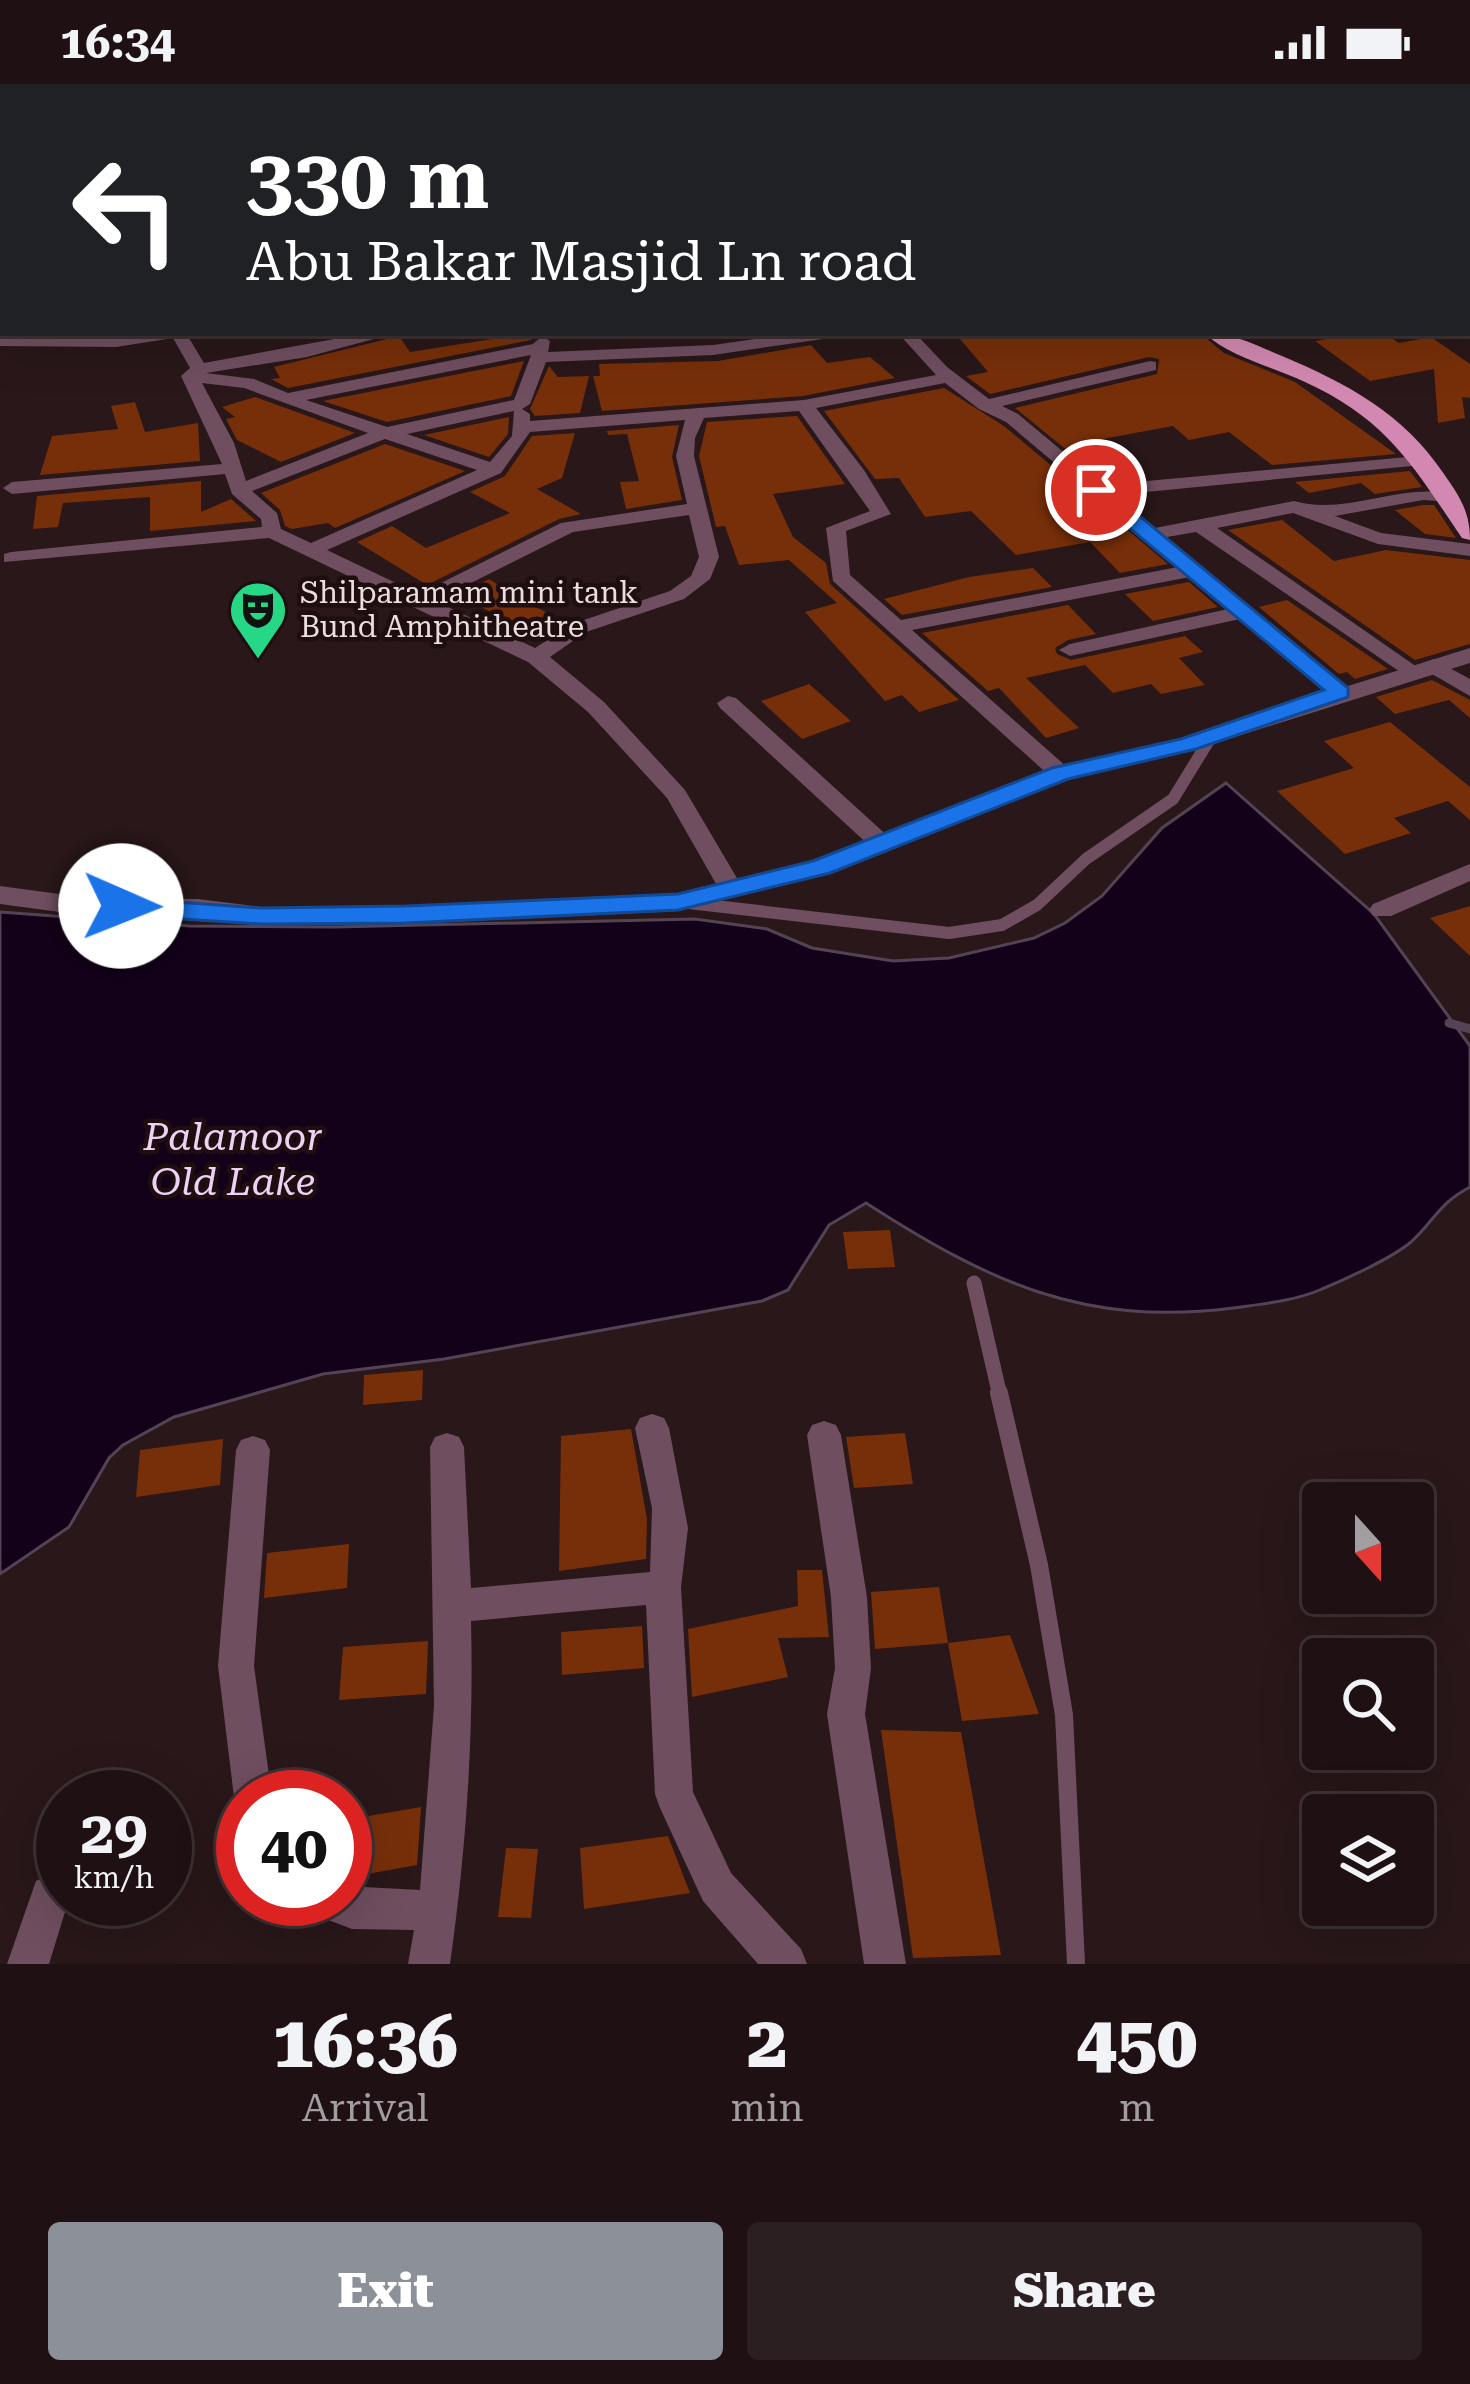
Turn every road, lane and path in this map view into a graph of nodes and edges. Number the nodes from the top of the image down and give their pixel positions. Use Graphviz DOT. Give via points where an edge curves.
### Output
graph roads {
  1 [pos="156,336"];
  2 [pos="177,336"];
  3 [pos="375,336"];
  4 [pos="810,336"];
  5 [pos="909,336"];
  6 [pos="1220,336"];
  7 [pos="1242,336"];
  8 [pos="0,341"];
  9 [pos="54,342"];
  10 [pos="542,346"];
  11 [pos="1150,366"];
  12 [pos="194,373"];
  13 [pos="951,376"];
  14 [pos="286,399"];
  15 [pos="521,404"];
  16 [pos="804,405"];
  17 [pos="985,405"];
  18 [pos="696,416"];
  19 [pos="520,427"];
  20 [pos="381,434"];
  21 [pos="1422,459"];
  22 [pos="494,469"];
  23 [pos="237,479"];
  24 [pos="12,488"];
  25 [pos="1096,490"];
  26 [pos="1459,502"];
  27 [pos="700,508"];
  28 [pos="1312,514"];
  29 [pos="1200,525"];
  30 [pos="272,532"];
  31 [pos="1470,532"];
  32 [pos="1153,534"];
  33 [pos="1470,550"];
  34 [pos="307,551"];
  35 [pos="11,558"];
  36 [pos="1193,570"];
  37 [pos="416,603"];
  38 [pos="1244,612"];
  39 [pos="897,627"];
  40 [pos="1070,650"];
  41 [pos="1470,655"];
  42 [pos="536,657"];
  43 [pos="1421,668"];
  44 [pos="1470,689"];
  45 [pos="1340,692"];
  46 [pos="728,703"];
  47 [pos="1211,737"];
  48 [pos="1060,773"];
  49 [pos="882,844"];
  50 [pos="1470,872"];
  51 [pos="732,890"];
  52 [pos="0,895"];
  53 [pos="678,902"];
  54 [pos="1382,910"];
  55 [pos="974,1283"];
  56 [pos="652,1428"];
  57 [pos="824,1435"];
  58 [pos="447,1447"];
  59 [pos="253,1450"];
  60 [pos="662,1587"];
  61 [pos="456,1606"];
  62 [pos="250,1770"];
  63 [pos="372,1910"];
  64 [pos="439,1910"];
  65 [pos="40,1926"];
  66 [pos="28,1964"];
  67 [pos="429,1964"];
  68 [pos="787,1964"];
  69 [pos="885,1964"];
  70 [pos="1076,1964"];
  1 -- 9 [label="street"];
  2 -- 12 [label="street"];
  3 -- 12 [label="street"];
  4 -- 10 [label="street" via="713,350"];
  5 -- 13 [label="street"];
  6 -- 21 [label="highway" via="1368,407"];
  7 -- 26 [label="highway" via="1412,422"];
  8 -- 9 [label="street"];
  10 -- 14 [label="street"];
  10 -- 15 [label="street"];
  11 -- 17 [label="street"];
  12 -- 14 [label="street"];
  12 -- 23 [label="street"];
  13 -- 16 [label="street"];
  13 -- 17 [label="street"];
  14 -- 20 [label="street"];
  15 -- 19 [label="street"];
  15 -- 20 [label="street"];
  16 -- 18 [label="street"];
  16 -- 39 [label="street" via="881,514 836,528 840,577"];
  17 -- 25 [label="street" via="1012,418"];
  18 -- 19 [label="street"];
  18 -- 27 [label="street" via="686,456"];
  19 -- 22 [label="street" via="512,453"];
  20 -- 22 [label="street"];
  20 -- 23 [label="street"];
  21 -- 25 [label="street"];
  21 -- 26 [label="highway"];
  22 -- 34 [label="street"];
  23 -- 24 [label="street"];
  23 -- 30 [label="street" via="270,518"];
  25 -- 32 [label="street"];
  26 -- 28 [label="street" via="1423,494"];
  26 -- 31 [label="highway"];
  27 -- 37 [label="street" via="568,526"];
  27 -- 42 [label="street" via="709,556 700,579 677,595 579,628"];
  28 -- 29 [label="street" via="1271,508"];
  28 -- 33 [label="street" via="1378,538"];
  29 -- 32 [label="street"];
  29 -- 43 [label="street"];
  30 -- 34 [label="street"];
  30 -- 35 [label="street"];
  32 -- 36 [label="street"];
  34 -- 37 [label="street"];
  36 -- 38 [label="street"];
  36 -- 39 [label="street"];
  37 -- 42 [label="street"];
  38 -- 40 [label="street"];
  38 -- 45 [label="street"];
  39 -- 48 [label="street"];
  41 -- 43 [label="street"];
  42 -- 51 [label="street" via="596,707 677,795"];
  43 -- 44 [label="street"];
  43 -- 45 [label="street"];
  45 -- 47 [label="street"];
  46 -- 49 [label="street"];
  47 -- 48 [label="street"];
  47 -- 53 [label="lane" via="1173,799 1002,925 949,933"];
  48 -- 49 [label="street"];
  49 -- 51 [label="street"];
  50 -- 54 [label="street"];
  51 -- 53 [label="street"];
  52 -- 53 [label="street" via="261,916"];
  55 -- 70 [label="lane" via="1039,1565 1064,1715"];
  56 -- 60 [label="street" via="670,1515"];
  57 -- 69 [label="street" via="849,1597 846,1714"];
  58 -- 61 [label="street"];
  59 -- 62 [label="street" via="236,1666"];
  60 -- 61 [label="street"];
  60 -- 68 [label="street" via="674,1794 717,1888"];
  61 -- 64 [label="street"];
  63 -- 64 [label="street"];
  64 -- 67 [label="street"];
  65 -- 66 [label="street"];
}
